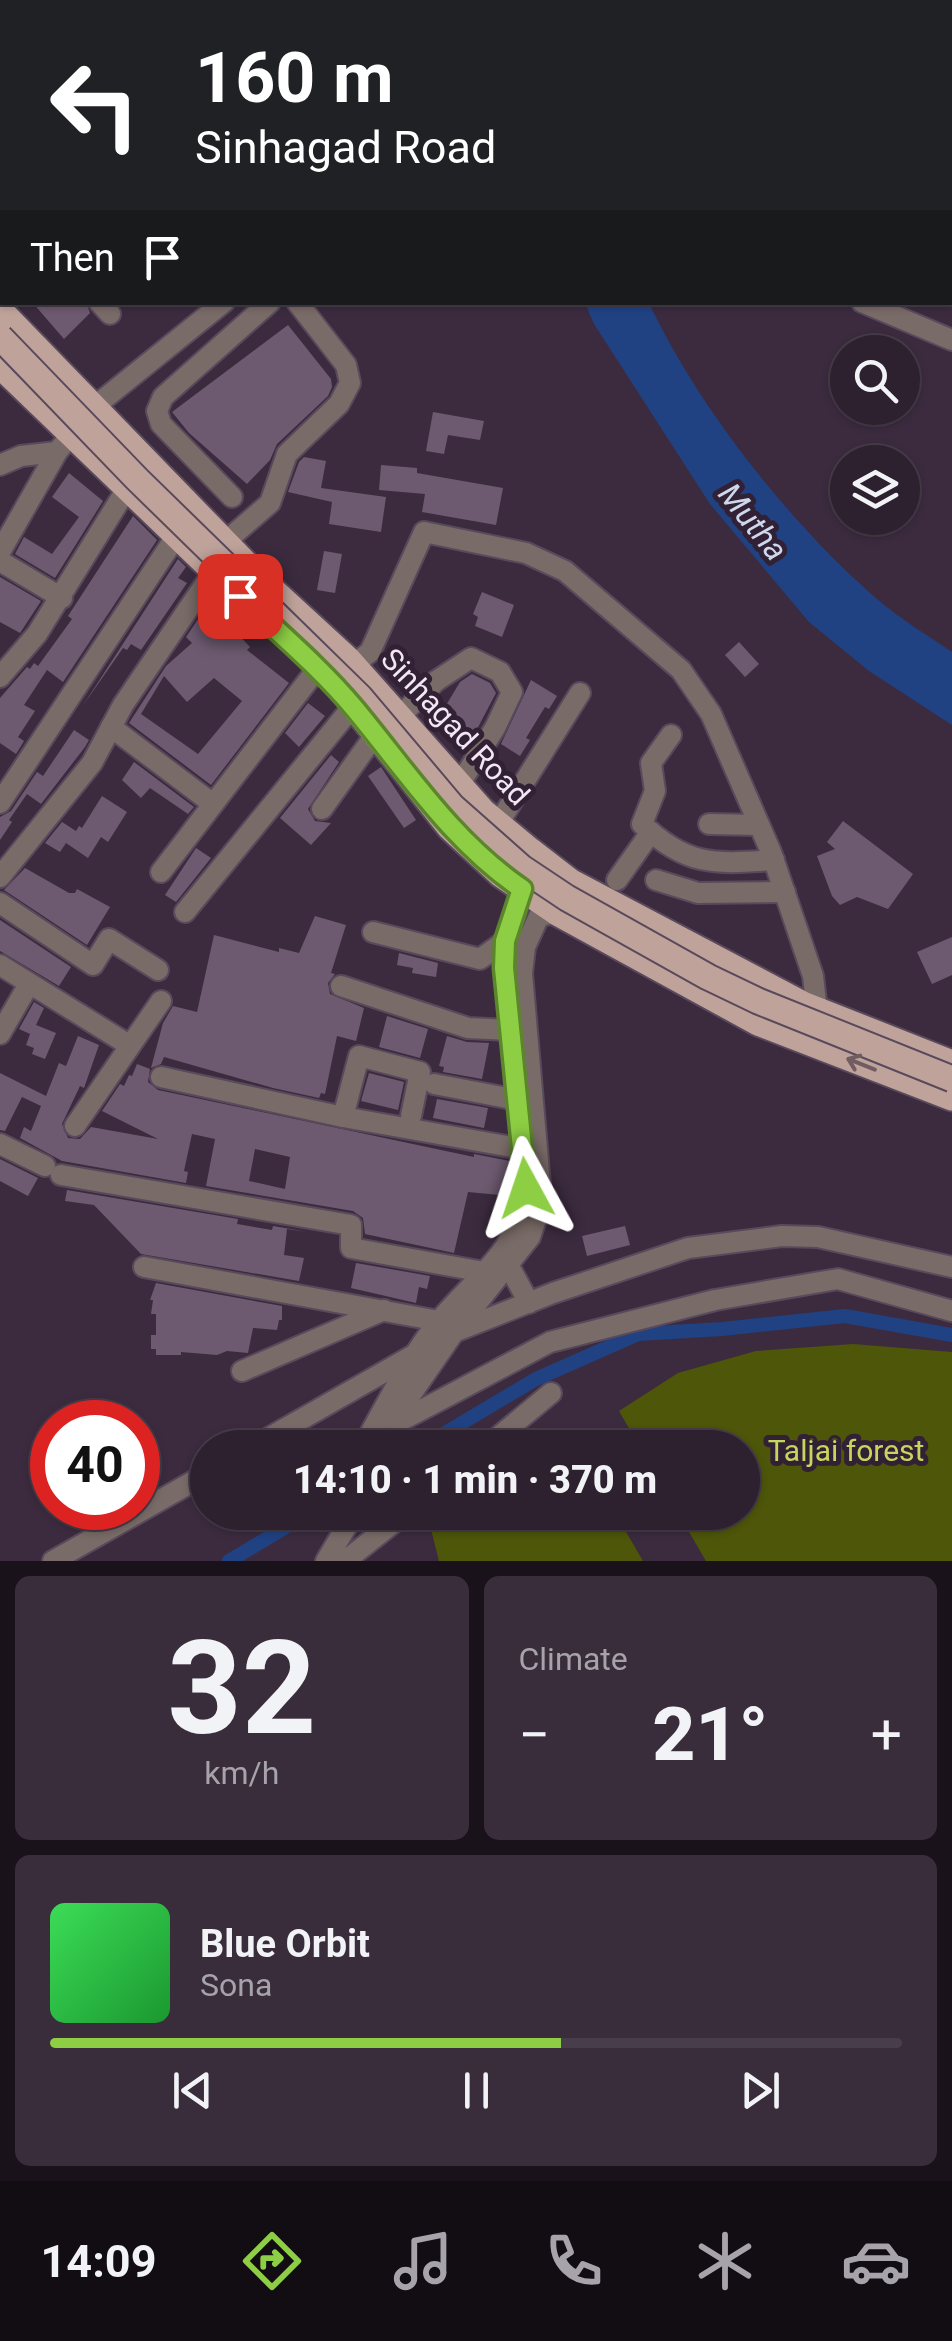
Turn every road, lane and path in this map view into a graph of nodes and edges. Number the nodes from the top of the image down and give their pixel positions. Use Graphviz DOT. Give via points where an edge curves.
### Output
graph roads {
  1 [pos="220,305"];
  2 [pos="267,305"];
  3 [pos="299,305"];
  4 [pos="869,305"];
  5 [pos="0,310"];
  6 [pos="0,325"];
  7 [pos="0,337"];
  8 [pos="952,340"];
  9 [pos="1,370"];
  10 [pos="94,407"];
  11 [pos="64,444"];
  12 [pos="0,465"];
  13 [pos="202,466"];
  14 [pos="126,490"];
  15 [pos="176,491"];
  16 [pos="232,498"];
  17 [pos="177,535"];
  18 [pos="225,542"];
  19 [pos="0,552"];
  20 [pos="0,560"];
  21 [pos="214,571"];
  22 [pos="62,598"];
  23 [pos="354,666"];
  24 [pos="317,669"];
  25 [pos="0,677"];
  26 [pos="580,693"];
  27 [pos="353,706"];
  28 [pos="401,715"];
  29 [pos="111,727"];
  30 [pos="376,735"];
  31 [pos="671,735"];
  32 [pos="459,785"];
  33 [pos="0,803"];
  34 [pos="213,804"];
  35 [pos="322,809"];
  36 [pos="491,818"];
  37 [pos="709,824"];
  38 [pos="760,824"];
  39 [pos="651,832"];
  40 [pos="774,860"];
  41 [pos="161,872"];
  42 [pos="0,877"];
  43 [pos="617,880"];
  44 [pos="656,880"];
  45 [pos="570,881"];
  46 [pos="522,889"];
  47 [pos="785,892"];
  48 [pos="0,904"];
  49 [pos="185,912"];
  50 [pos="557,914"];
  51 [pos="373,932"];
  52 [pos="505,941"];
  53 [pos="0,965"];
  54 [pos="158,970"];
  55 [pos="29,984"];
  56 [pos="341,986"];
  57 [pos="162,1001"];
  58 [pos="817,1010"];
  59 [pos="511,1030"];
  60 [pos="0,1034"];
  61 [pos="129,1045"];
  62 [pos="952,1063"];
  63 [pos="161,1076"];
  64 [pos="952,1079"];
  65 [pos="434,1084"];
  66 [pos="952,1098"];
  67 [pos="526,1100"];
  68 [pos="342,1116"];
  69 [pos="411,1116"];
  70 [pos="75,1126"];
  71 [pos="0,1144"];
  72 [pos="523,1149"];
  73 [pos="509,1266"];
  74 [pos="144,1267"];
  75 [pos="952,1268"];
  76 [pos="484,1272"];
  77 [pos="529,1303"];
  78 [pos="386,1310"];
  79 [pos="952,1311"];
  80 [pos="446,1327"];
  81 [pos="418,1352"];
  82 [pos="242,1371"];
  83 [pos="550,1393"];
  84 [pos="388,1428"];
  85 [pos="282,1430"];
  86 [pos="372,1430"];
  87 [pos="507,1430"];
  88 [pos="190,1483"];
  89 [pos="331,1530"];
  90 [pos="345,1530"];
  91 [pos="384,1530"];
  92 [pos="53,1561"];
  93 [pos="314,1561"];
  94 [pos="326,1561"];
  95 [pos="345,1561"];
  1 -- 10 [label="street"];
  2 -- 13 [label="street" via="159,404 161,424"];
  3 -- 18 [label="street" via="346,365 350,383 340,404 287,454 270,503"];
  4 -- 8 [label="street"];
  5 -- 10 [label="main road, Sinhagad Road"];
  6 -- 36 [label="main road" via="347,670 439,778"];
  7 -- 64 [label="main road, bridge" via="360,697 452,806 522,868 708,977"];
  9 -- 11 [label="main road, Sinhagad Road"];
  10 -- 11 [label="street"];
  10 -- 15 [label="main road, Sinhagad Road"];
  11 -- 12 [label="street"];
  11 -- 14 [label="main road, Sinhagad Road"];
  11 -- 19 [label="street"];
  13 -- 15 [label="street"];
  13 -- 16 [label="street"];
  14 -- 17 [label="main road, Sinhagad Road"];
  14 -- 22 [label="street"];
  15 -- 18 [label="main road, Sinhagad Road"];
  17 -- 21 [label="main road, Sinhagad Road"];
  17 -- 33 [label="street"];
  18 -- 23 [label="main road, Sinhagad Road"];
  20 -- 22 [label="street"];
  21 -- 24 [label="main road, Sinhagad Road"];
  21 -- 29 [label="street"];
  22 -- 25 [label="street"];
  23 -- 28 [label="main road, Sinhagad Road"];
  23 -- 38 [label="street" via="370,652 424,532 526,553 566,572 680,670 712,714"];
  24 -- 27 [label="main road, Sinhagad Road"];
  24 -- 34 [label="street"];
  26 -- 36 [label="street"];
  27 -- 30 [label="main road, Sinhagad Road"];
  27 -- 49 [label="street"];
  28 -- 32 [label="main road, Sinhagad Road"];
  28 -- 32 [label="street" via="471,658 500,672 512,692"];
  29 -- 34 [label="street"];
  29 -- 42 [label="street" via="92,763"];
  30 -- 35 [label="street"];
  30 -- 46 [label="main road, Sinhagad Road" via="449,827"];
  31 -- 39 [label="street" via="652,764 655,791 642,824"];
  32 -- 36 [label="main road, Sinhagad Road"];
  34 -- 41 [label="street"];
  36 -- 45 [label="main road, Sinhagad Road"];
  37 -- 38 [label="street"];
  38 -- 40 [label="street"];
  39 -- 40 [label="street" via="667,848 715,864"];
  39 -- 43 [label="street"];
  40 -- 47 [label="street"];
  44 -- 47 [label="street" via="698,893"];
  45 -- 46 [label="street" via="538,881"];
  45 -- 58 [label="main road, Sinhagad Road"];
  46 -- 50 [label="main road, Sinhagad Road"];
  46 -- 52 [label="street"];
  47 -- 58 [label="street" via="814,976"];
  48 -- 54 [label="street" via="93,965 109,939"];
  66 -- 50 [label="main road, Sinhagad Road, one-way" via="758,1023"];
  50 -- 67 [label="street" via="539,916 524,948"];
  51 -- 52 [label="street" via="480,959"];
  52 -- 59 [label="street"];
  53 -- 55 [label="street"];
  55 -- 60 [label="street"];
  55 -- 61 [label="street"];
  56 -- 59 [label="street" via="468,1028"];
  57 -- 61 [label="street"];
  58 -- 62 [label="main road, Sinhagad Road"];
  59 -- 67 [label="street"];
  61 -- 70 [label="street"];
  63 -- 68 [label="street"];
  65 -- 67 [label="street"];
  67 -- 72 [label="street"];
  67 -- 73 [label="street" via="539,1210"];
  68 -- 69 [label="street" via="359,1056 420,1072"];
  68 -- 72 [label="street"];
  71 -- 76 [label="street" via="53,1171 352,1226 352,1248"];
  72 -- 76 [label="street" via="520,1224"];
  73 -- 77 [label="street"];
  73 -- 80 [label="street"];
  74 -- 78 [label="street"];
  75 -- 77 [label="street" via="818,1237 782,1236 688,1248"];
  76 -- 80 [label="street"];
  77 -- 80 [label="street"];
  78 -- 80 [label="street"];
  78 -- 82 [label="street"];
  79 -- 84 [label="street" via="838,1280 715,1300 550,1342"];
  80 -- 81 [label="street"];
  80 -- 84 [label="street"];
  81 -- 85 [label="street"];
  81 -- 86 [label="street"];
  83 -- 87 [label="street"];
  88 -- 92 [label="street"];
  89 -- 93 [label="street"];
  90 -- 94 [label="street"];
  91 -- 95 [label="street"];
}
